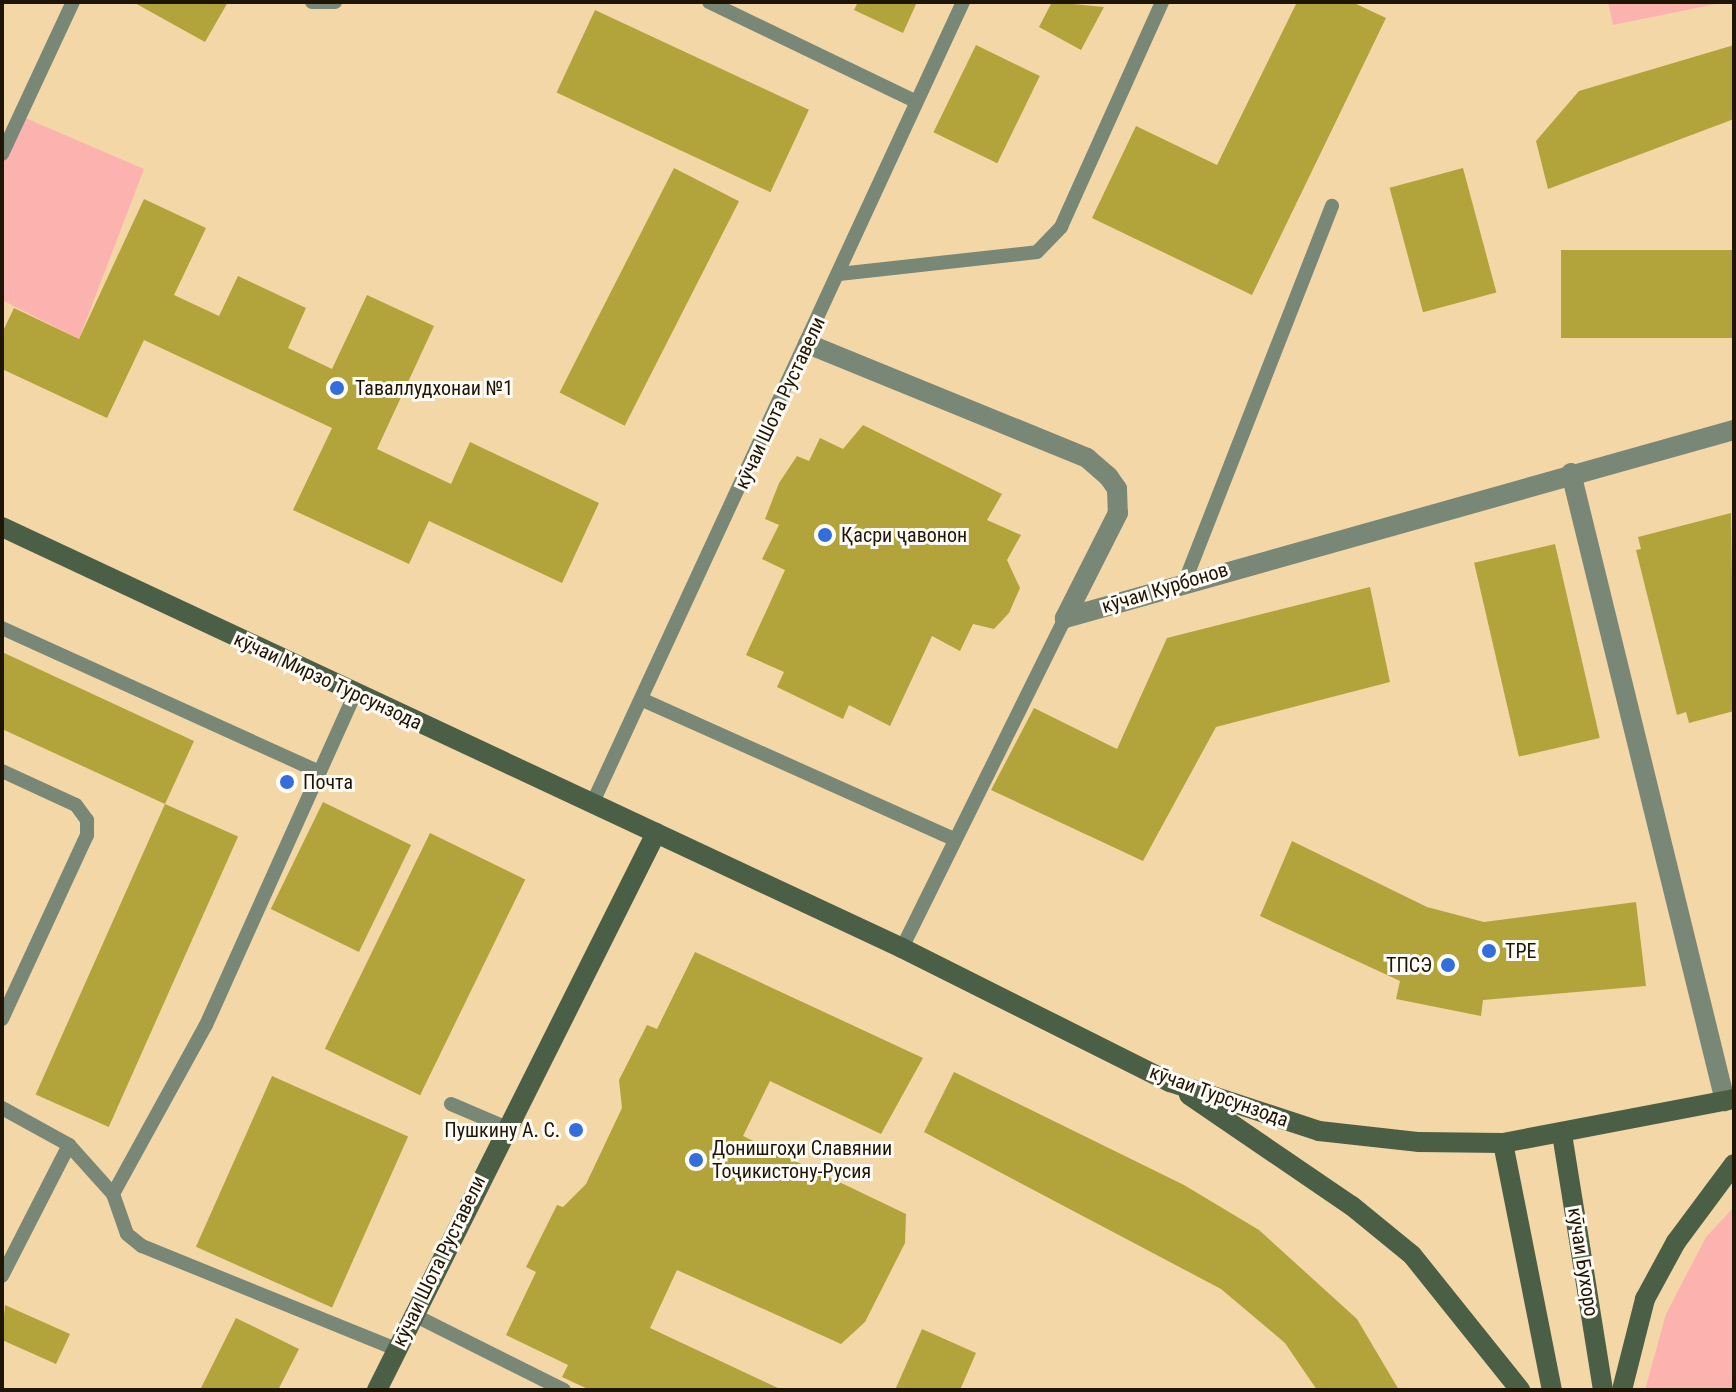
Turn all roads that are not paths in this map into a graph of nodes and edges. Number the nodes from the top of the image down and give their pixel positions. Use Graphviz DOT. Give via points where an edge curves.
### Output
graph roads {
  1 [pos="73,2"];
  2 [pos="312,2"];
  3 [pos="335,2"];
  4 [pos="709,2"];
  5 [pos="963,2"];
  6 [pos="1162,2"];
  7 [pos="915,101"];
  8 [pos="2,154"];
  9 [pos="1332,206"];
  10 [pos="839,274"];
  11 [pos="808,344"];
  12 [pos="1734,430"];
  13 [pos="1571,473"];
  14 [pos="2,527"];
  15 [pos="1185,581"];
  16 [pos="1065,618"];
  17 [pos="2,628"];
  18 [pos="354,695"];
  19 [pos="643,700"];
  20 [pos="2,771"];
  21 [pos="319,772"];
  22 [pos="593,802"];
  23 [pos="656,833"];
  24 [pos="954,839"];
  25 [pos="902,948"];
  26 [pos="2,1019"];
  27 [pos="1170,1082"];
  28 [pos="1730,1100"];
  29 [pos="451,1104"];
  30 [pos="2,1108"];
  31 [pos="505,1127"];
  32 [pos="1562,1134"];
  33 [pos="1503,1143"];
  34 [pos="69,1145"];
  35 [pos="1734,1164"];
  36 [pos="113,1194"];
  37 [pos="2,1276"];
  38 [pos="412,1314"];
  39 [pos="396,1349"];
  40 [pos="377,1390"];
  41 [pos="564,1390"];
  42 [pos="1520,1390"];
  43 [pos="1552,1390"];
  44 [pos="1603,1390"];
  45 [pos="1622,1390"];
  1 -- 8 [label="lane"];
  2 -- 3 [label="lane"];
  4 -- 7 [label="lane"];
  5 -- 7 [label="lane, кӯчаи Шота Руставели"];
  6 -- 10 [label="lane" via="1061,227 1037,252"];
  7 -- 10 [label="lane, кӯчаи Шота Руставели"];
  9 -- 15 [label="lane"];
  10 -- 11 [label="lane, кӯчаи Шота Руставели"];
  11 -- 16 [label="street, кӯчаи Курбонов" via="1087,458 1108,476 1117,489 1118,513"];
  11 -- 19 [label="lane, кӯчаи Шота Руставели"];
  12 -- 13 [label="street, кӯчаи Курбонов"];
  13 -- 15 [label="street, кӯчаи Курбонов"];
  13 -- 28 [label="street"];
  14 -- 18 [label="street, кӯчаи Мирзо Турсунзода"];
  15 -- 16 [label="street, кӯчаи Курбонов"];
  16 -- 24 [label="lane"];
  17 -- 21 [label="lane"];
  18 -- 21 [label="lane"];
  18 -- 22 [label="street, кӯчаи Мирзо Турсунзода"];
  19 -- 22 [label="lane, кӯчаи Шота Руставели"];
  19 -- 24 [label="lane"];
  20 -- 26 [label="lane" via="76,805 87,820 87,835"];
  21 -- 36 [label="lane" via="206,1025"];
  22 -- 23 [label="street, кӯчаи Мирзо Турсунзода"];
  23 -- 25 [label="street, кӯчаи Турсунзода"];
  23 -- 31 [label="street, кӯчаи Шота Руставели"];
  24 -- 25 [label="lane"];
  25 -- 27 [label="street, кӯчаи Турсунзода"];
  27 -- 33 [label="street, кӯчаи Турсунзода" via="1319,1131 1419,1142"];
  27 -- 42 [label="street" via="1352,1206 1412,1255"];
  28 -- 32 [label="street, кӯчаи Турсунзода"];
  29 -- 31 [label="lane"];
  30 -- 34 [label="lane"];
  31 -- 38 [label="street, кӯчаи Шота Руставели"];
  32 -- 33 [label="street, кӯчаи Турсунзода"];
  32 -- 44 [label="street, кӯчаи Бухоро"];
  33 -- 43 [label="street"];
  34 -- 36 [label="lane"];
  34 -- 37 [label="lane"];
  35 -- 45 [label="street" via="1676,1242 1645,1299"];
  36 -- 39 [label="lane" via="127,1234 142,1246"];
  38 -- 39 [label="street, кӯчаи Шота Руставели"];
  38 -- 41 [label="lane"];
  39 -- 40 [label="street, кӯчаи Шота Руставели"];
}
